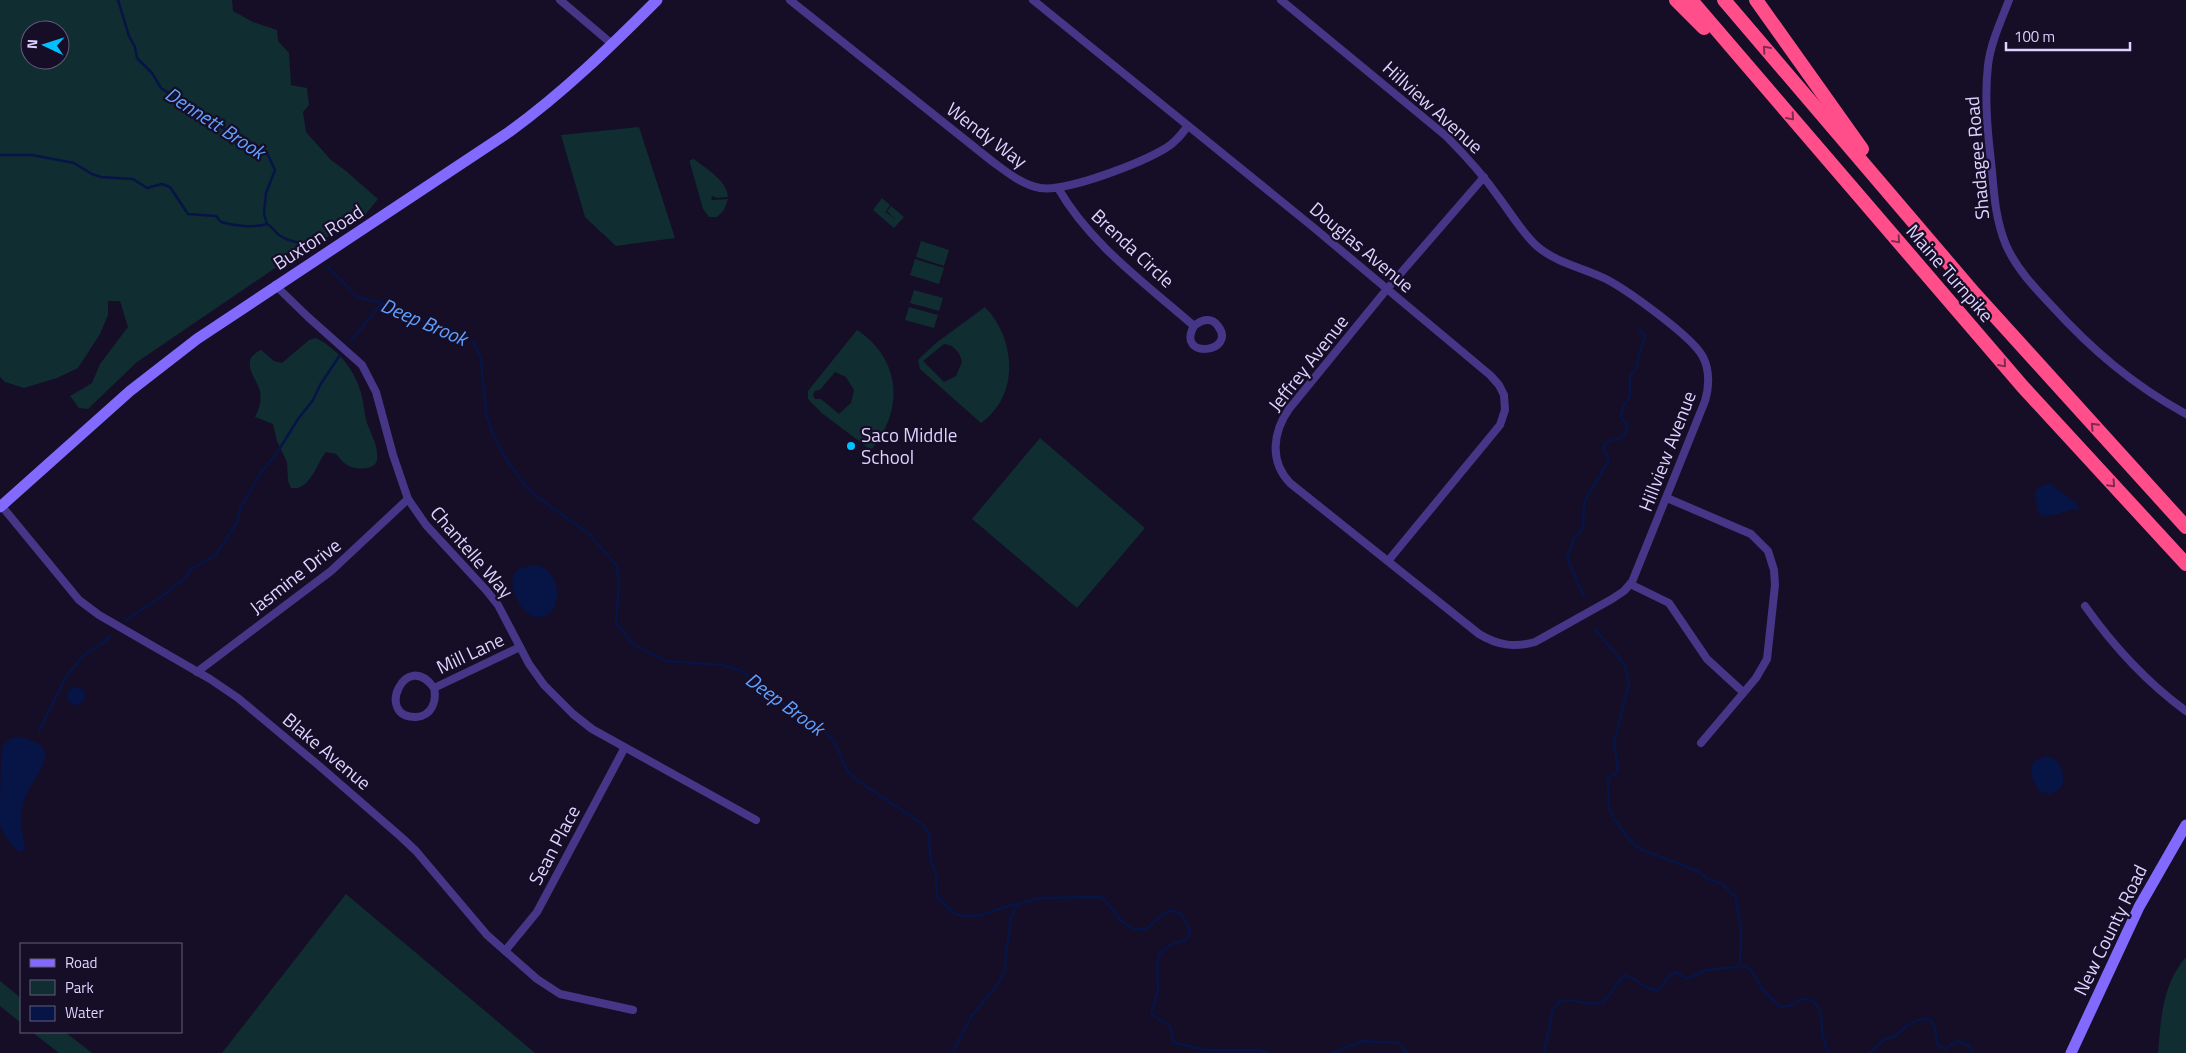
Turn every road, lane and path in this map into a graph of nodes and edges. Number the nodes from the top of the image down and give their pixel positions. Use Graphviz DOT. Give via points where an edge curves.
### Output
graph roads {
  1 [pos="560,0"];
  2 [pos="657,0"];
  3 [pos="790,0"];
  4 [pos="1033,0"];
  5 [pos="1281,0"];
  6 [pos="1676,0"];
  7 [pos="1691,0"];
  8 [pos="1724,0"];
  9 [pos="1756,0"];
  10 [pos="2009,0"];
  11 [pos="612,44"];
  12 [pos="1772,94"];
  13 [pos="1187,127"];
  14 [pos="1484,177"];
  15 [pos="1058,188"];
  16 [pos="1900,206"];
  17 [pos="275,285"];
  18 [pos="1387,289"];
  19 [pos="1194,326"];
  20 [pos="2186,414"];
  21 [pos="1667,498"];
  22 [pos="408,499"];
  23 [pos="0,506"];
  24 [pos="2186,527"];
  25 [pos="1388,561"];
  26 [pos="2186,564"];
  27 [pos="1630,584"];
  28 [pos="2085,606"];
  29 [pos="520,647"];
  30 [pos="197,672"];
  31 [pos="434,688"];
  32 [pos="1743,692"];
  33 [pos="2186,711"];
  34 [pos="1701,743"];
  35 [pos="624,749"];
  36 [pos="756,820"];
  37 [pos="2186,825"];
  38 [pos="505,951"];
  39 [pos="633,1010"];
  40 [pos="2071,1053"];
  1 -- 11 [label="street"];
  2 -- 11 [label="main road, Buxton Road"];
  3 -- 15 [label="street, Wendy Way" via="1008,173 1034,187"];
  4 -- 13 [label="street, Douglas Avenue"];
  5 -- 14 [label="street, Hillview Avenue" via="1446,136"];
  6 -- 12 [label="highway"];
  7 -- 12 [label="highway, Maine Turnpike"];
  16 -- 8 [label="highway, Maine Turnpike, one-way"];
  9 -- 16 [label="highway"];
  10 -- 20 [label="street, Shadagee Road" via="1993,43 1986,93 1997,216 2006,244 2016,265 2094,350 2146,390"];
  11 -- 17 [label="main road, Buxton Road" via="548,104 509,132"];
  12 -- 26 [label="highway, Maine Turnpike, one-way" via="2023,387"];
  13 -- 15 [label="street, Wendy Way" via="1173,144 1159,152 1103,175"];
  13 -- 18 [label="street, Douglas Avenue"];
  14 -- 18 [label="street, Jeffrey Avenue"];
  14 -- 21 [label="street, Hillview Avenue" via="1537,246 1555,258 1618,286 1681,333 1703,357 1708,370 1708,392"];
  15 -- 19 [label="street, Brenda Circle" via="1101,244"];
  24 -- 16 [label="highway, Maine Turnpike, one-way" via="2030,357"];
  17 -- 22 [label="street, Chantelle Way" via="346,349 369,375"];
  17 -- 23 [label="main road, Buxton Road" via="151,374"];
  18 -- 25 [label="street, Jeffrey Avenue" via="1286,414 1278,429 1275,449 1279,468 1290,483"];
  18 -- 25 [label="street, Douglas Avenue" via="1490,374 1502,389 1505,404 1498,429"];
  19 -- 19 [label="street" via="1203,320 1217,324 1221,333 1219,343 1212,349 1197,347 1192,340"];
  21 -- 27 [label="street, Hillview Avenue"];
  21 -- 32 [label="street" via="1751,534 1768,551 1775,585 1767,659"];
  22 -- 29 [label="street, Chantelle Way" via="426,525 498,605"];
  22 -- 30 [label="street, Jasmine Drive" via="331,571"];
  23 -- 30 [label="street, Blake Avenue" via="79,600"];
  25 -- 27 [label="street, Hillview Avenue" via="1480,634 1507,645 1535,642 1619,595"];
  27 -- 32 [label="street" via="1669,604 1707,659"];
  28 -- 33 [label="street" via="2124,657"];
  29 -- 31 [label="street, Mill Lane"];
  29 -- 35 [label="street, Chantelle Way" via="536,675 564,706 592,730"];
  30 -- 38 [label="street, Blake Avenue" via="252,709 380,817 416,851 487,935"];
  31 -- 31 [label="street, Mill Lane" via="425,679 406,679 395,694 398,707 408,716 428,713 435,702"];
  32 -- 34 [label="street"];
  35 -- 36 [label="street, Chantelle Way"];
  35 -- 38 [label="street, Sean Place" via="537,912"];
  37 -- 40 [label="main road, New County Road" via="2139,907"];
  38 -- 39 [label="street, Blake Avenue" via="560,994"];
}
